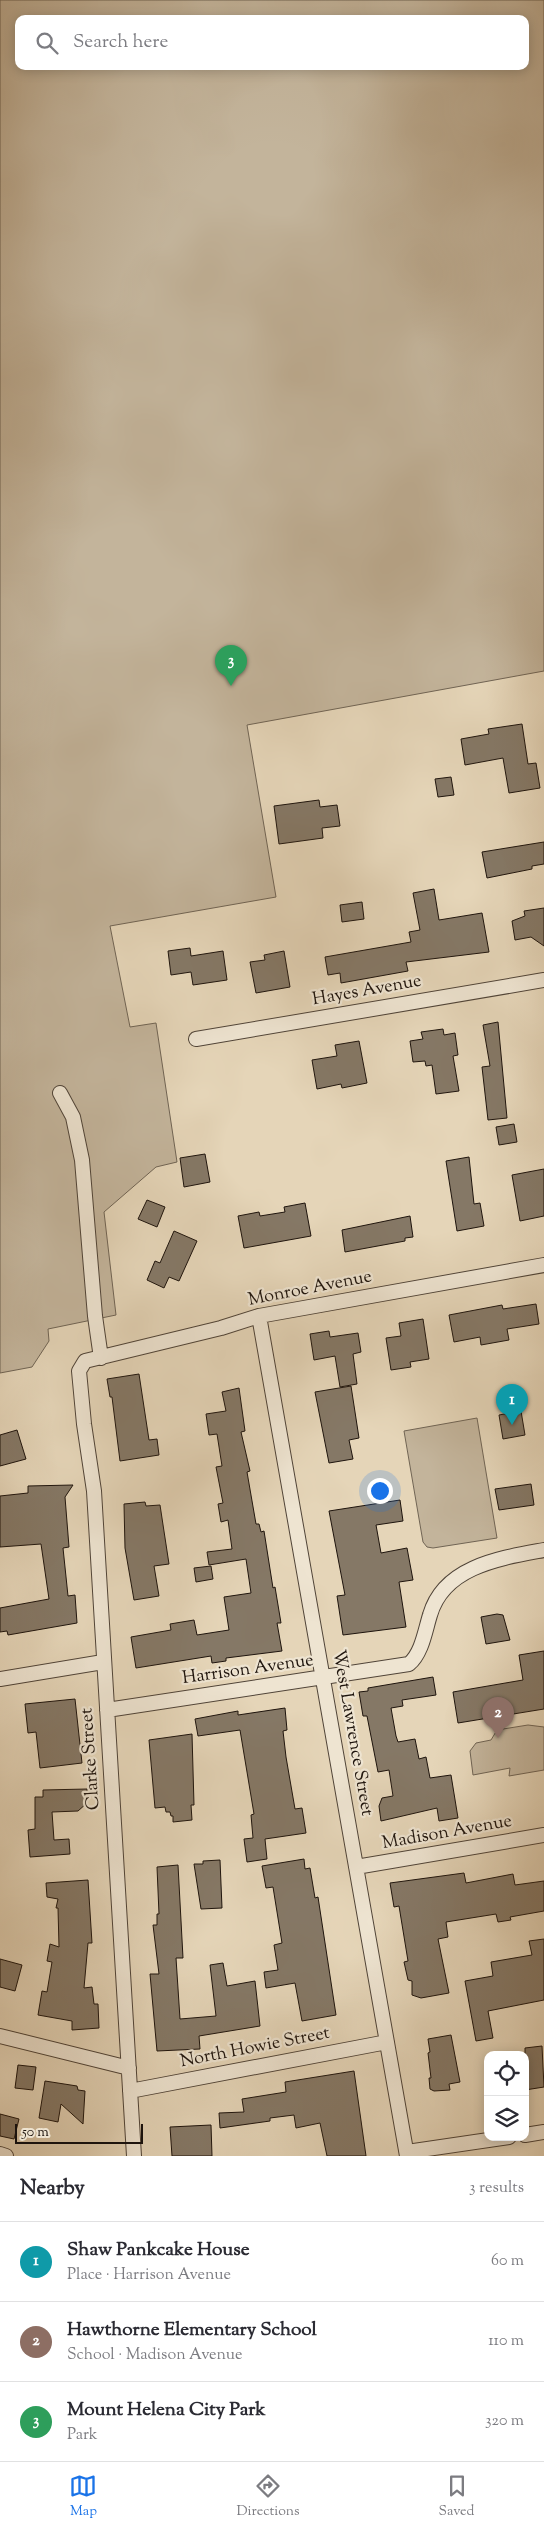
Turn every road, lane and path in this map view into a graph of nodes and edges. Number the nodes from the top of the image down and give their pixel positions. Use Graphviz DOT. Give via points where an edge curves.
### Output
graph roads {
  1 [pos="544,980"];
  2 [pos="196,1040"];
  3 [pos="60,1094"];
  4 [pos="544,1265"];
  5 [pos="260,1316"];
  6 [pos="101,1358"];
  7 [pos="85,1362"];
  8 [pos="544,1550"];
  9 [pos="103,1662"];
  10 [pos="323,1678"];
  11 [pos="0,1679"];
  12 [pos="107,1710"];
  13 [pos="544,1835"];
  14 [pos="356,1867"];
  15 [pos="0,2036"];
  16 [pos="387,2042"];
  17 [pos="129,2068"];
  18 [pos="130,2091"];
  19 [pos="544,2132"];
  20 [pos="529,2134"];
  21 [pos="485,2141"];
  22 [pos="0,2154"];
  23 [pos="407,2154"];
  24 [pos="6,2156"];
  25 [pos="134,2156"];
  1 -- 2 [label="street, Hayes Avenue"];
  3 -- 6 [label="street" via="73,1116 82,1160"];
  4 -- 5 [label="street, Monroe Avenue"];
  5 -- 6 [label="street, Monroe Avenue"];
  5 -- 10 [label="street, West Lawrence Street"];
  6 -- 7 [label="street, Monroe Avenue"];
  7 -- 9 [label="street, Clarke Street" via="79,1371 94,1491"];
  8 -- 10 [label="street, Harrison Avenue" via="497,1558 461,1575 434,1600 417,1657 409,1664"];
  9 -- 11 [label="street"];
  9 -- 12 [label="street, Clarke Street"];
  10 -- 12 [label="street, Harrison Avenue"];
  10 -- 14 [label="street, West Lawrence Street"];
  12 -- 17 [label="street, Clarke Street"];
  13 -- 14 [label="street, Madison Avenue"];
  14 -- 16 [label="street, West Lawrence Street"];
  15 -- 17 [label="street"];
  16 -- 18 [label="street, North Howie Street"];
  16 -- 23 [label="street, West Lawrence Street"];
  17 -- 18 [label="street, Clarke Street"];
  18 -- 25 [label="street, Clarke Street"];
  19 -- 20 [label="street"];
  21 -- 23 [label="street"];
  22 -- 24 [label="street"];
}
